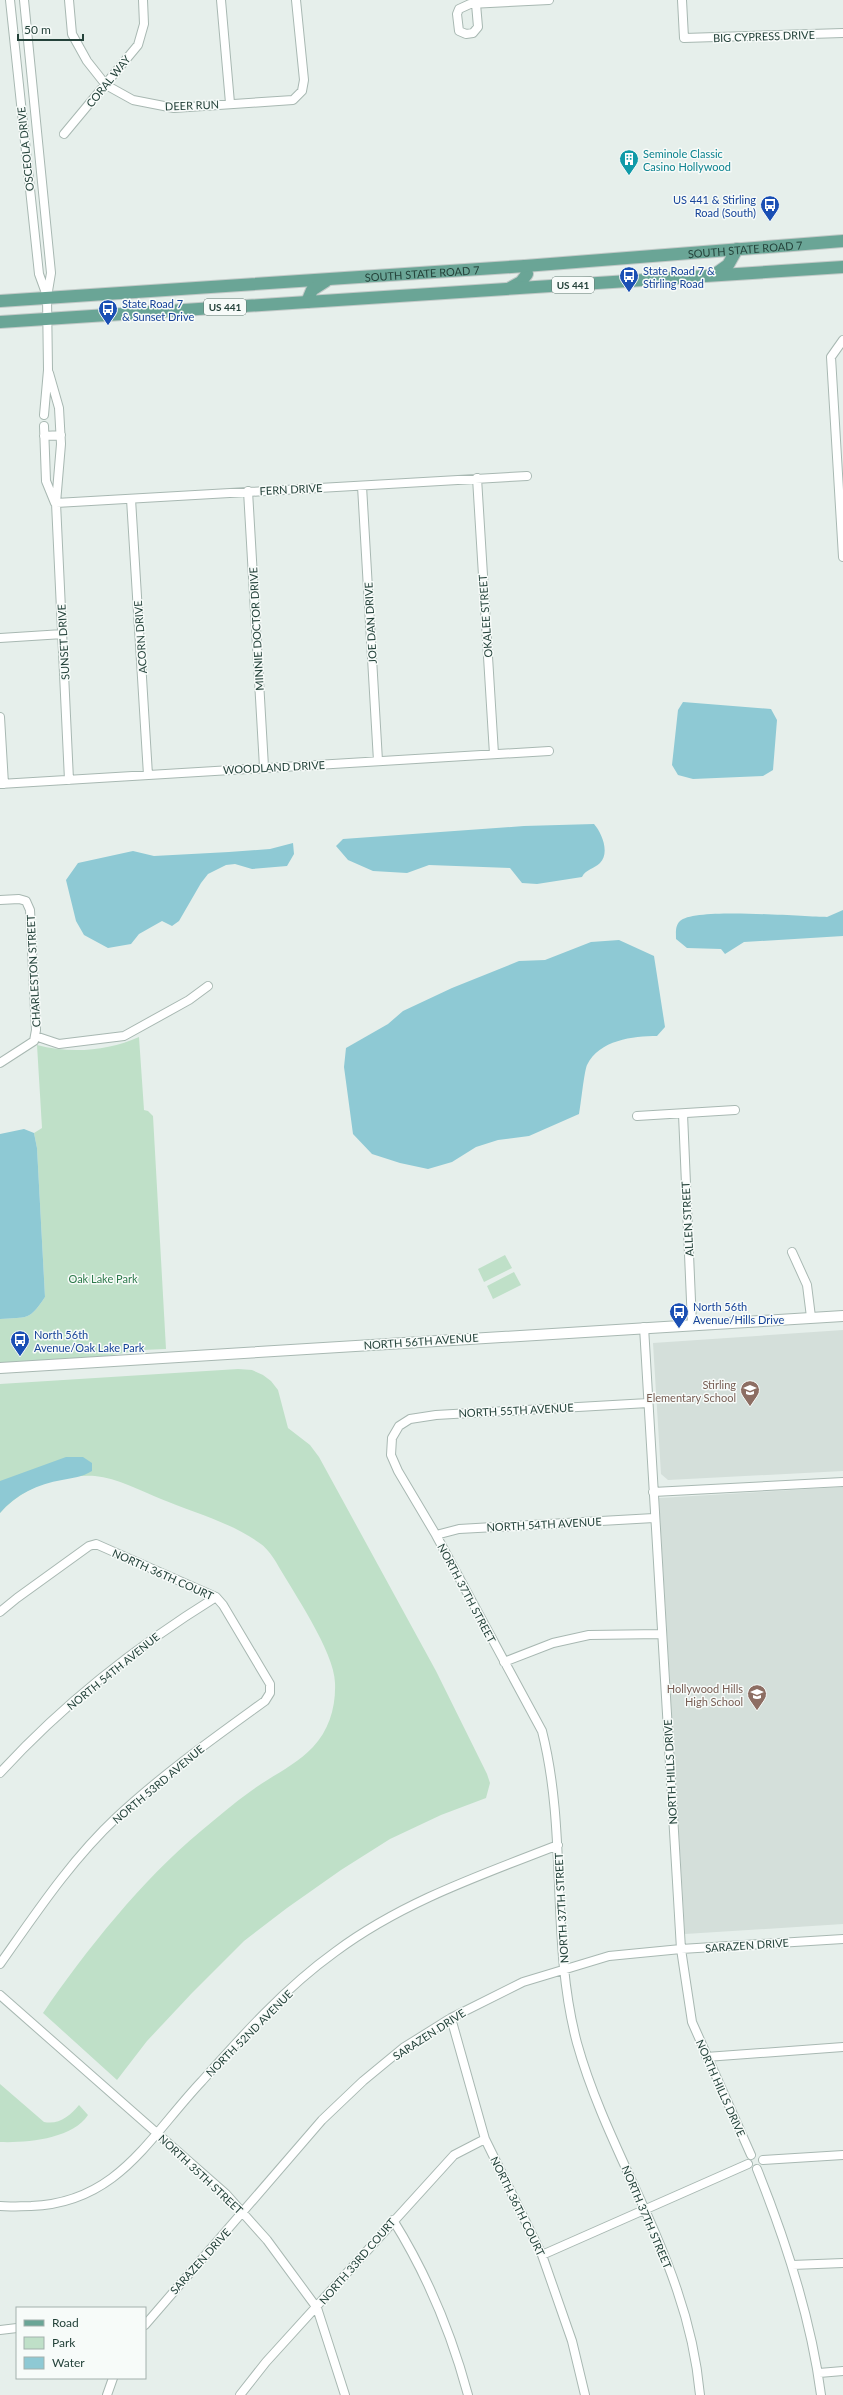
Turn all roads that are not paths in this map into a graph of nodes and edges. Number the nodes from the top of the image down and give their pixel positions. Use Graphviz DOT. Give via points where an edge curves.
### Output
graph roads {
  1 [pos="10,0"];
  2 [pos="24,0"];
  3 [pos="69,0"];
  4 [pos="143,0"];
  5 [pos="221,0"];
  6 [pos="296,0"];
  7 [pos="549,0"];
  8 [pos="682,0"];
  9 [pos="476,4"];
  10 [pos="843,33"];
  11 [pos="106,85"];
  12 [pos="230,104"];
  13 [pos="64,134"];
  14 [pos="843,241"];
  15 [pos="737,249"];
  16 [pos="525,266"];
  17 [pos="843,267"];
  18 [pos="713,276"];
  19 [pos="329,279"];
  20 [pos="509,289"];
  21 [pos="47,297"];
  22 [pos="0,301"];
  23 [pos="307,302"];
  24 [pos="49,318"];
  25 [pos="0,322"];
  26 [pos="843,340"];
  27 [pos="48,370"];
  28 [pos="44,415"];
  29 [pos="44,426"];
  30 [pos="61,435"];
  31 [pos="44,436"];
  32 [pos="527,476"];
  33 [pos="477,478"];
  34 [pos="362,486"];
  35 [pos="248,492"];
  36 [pos="131,499"];
  37 [pos="56,503"];
  38 [pos="843,558"];
  39 [pos="63,634"];
  40 [pos="0,638"];
  41 [pos="0,717"];
  42 [pos="549,751"];
  43 [pos="494,754"];
  44 [pos="378,761"];
  45 [pos="264,767"];
  46 [pos="148,775"];
  47 [pos="69,780"];
  48 [pos="2,784"];
  49 [pos="0,900"];
  50 [pos="208,986"];
  51 [pos="34,1038"];
  52 [pos="0,1063"];
  53 [pos="735,1110"];
  54 [pos="683,1114"];
  55 [pos="637,1116"];
  56 [pos="792,1252"];
  57 [pos="843,1316"];
  58 [pos="811,1317"];
  59 [pos="692,1324"];
  60 [pos="644,1327"];
  61 [pos="0,1368"];
  62 [pos="648,1403"];
  63 [pos="392,1438"];
  64 [pos="843,1482"];
  65 [pos="653,1492"];
  66 [pos="654,1518"];
  67 [pos="436,1535"];
  68 [pos="216,1597"];
  69 [pos="0,1612"];
  70 [pos="662,1634"];
  71 [pos="504,1662"];
  72 [pos="270,1693"];
  73 [pos="0,1773"];
  74 [pos="558,1845"];
  75 [pos="843,1938"];
  76 [pos="681,1949"];
  77 [pos="0,1964"];
  78 [pos="564,1968"];
  79 [pos="0,1994"];
  80 [pos="450,2018"];
  81 [pos="843,2048"];
  82 [pos="706,2057"];
  83 [pos="158,2134"];
  84 [pos="485,2139"];
  85 [pos="751,2155"];
  86 [pos="843,2155"];
  87 [pos="763,2160"];
  88 [pos="748,2164"];
  89 [pos="757,2169"];
  90 [pos="0,2206"];
  91 [pos="645,2210"];
  92 [pos="243,2213"];
  93 [pos="393,2220"];
  94 [pos="542,2255"];
  95 [pos="843,2262"];
  96 [pos="792,2265"];
  97 [pos="317,2308"];
  98 [pos="146,2324"];
  99 [pos="16,2328"];
  100 [pos="0,2330"];
  101 [pos="843,2371"];
  102 [pos="819,2373"];
  103 [pos="113,2379"];
  104 [pos="107,2395"];
  105 [pos="240,2395"];
  106 [pos="345,2395"];
  107 [pos="468,2395"];
  108 [pos="585,2395"];
  109 [pos="700,2395"];
  110 [pos="821,2395"];
  1 -- 21 [label="street, OSCEOLA DRIVE" via="39,274"];
  2 -- 21 [label="street, OSCEOLA DRIVE" via="51,273"];
  3 -- 11 [label="street, DEER RUN" via="72,34 87,61"];
  4 -- 11 [label="street, CORAL WAY" via="144,24 138,45"];
  5 -- 12 [label="street"];
  6 -- 12 [label="street, DEER RUN" via="304,80 302,91 293,100"];
  7 -- 9 [label="street"];
  8 -- 10 [label="street, BIG CYPRESS DRIVE" via="684,38"];
  11 -- 12 [label="street, DEER RUN" via="133,100 174,108"];
  11 -- 13 [label="street, CORAL WAY"];
  14 -- 15 [label="main road, SOUTH STATE ROAD 7 / US 441"];
  15 -- 16 [label="main road, SOUTH STATE ROAD 7 / US 441"];
  15 -- 18 [label="main road" via="728,266"];
  16 -- 19 [label="main road, SOUTH STATE ROAD 7 / US 441"];
  16 -- 20 [label="main road" via="527,274 521,282"];
  17 -- 18 [label="main road, SOUTH STATE ROAD 7 / US 441"];
  18 -- 20 [label="main road, SOUTH STATE ROAD 7 / US 441"];
  19 -- 21 [label="main road, SOUTH STATE ROAD 7 / US 441"];
  19 -- 23 [label="main road" via="312,290"];
  20 -- 23 [label="main road, SOUTH STATE ROAD 7 / US 441"];
  21 -- 22 [label="main road, SOUTH STATE ROAD 7 / US 441"];
  21 -- 24 [label="street, OSCEOLA DRIVE"];
  23 -- 24 [label="main road, SOUTH STATE ROAD 7 / US 441"];
  24 -- 25 [label="main road, SOUTH STATE ROAD 7 / US 441"];
  24 -- 27 [label="street, SUNSET DRIVE"];
  26 -- 38 [label="street" via="831,357"];
  27 -- 28 [label="street, SUNSET DRIVE"];
  27 -- 30 [label="street, SUNSET DRIVE" via="59,408"];
  29 -- 31 [label="street, SUNSET DRIVE"];
  30 -- 31 [label="street"];
  30 -- 37 [label="street, SUNSET DRIVE"];
  31 -- 37 [label="street, SUNSET DRIVE" via="46,481"];
  32 -- 33 [label="street, FERN DRIVE"];
  33 -- 34 [label="street, FERN DRIVE"];
  33 -- 43 [label="street, OKALEE STREET"];
  34 -- 35 [label="street, FERN DRIVE"];
  34 -- 44 [label="street, JOE DAN DRIVE"];
  35 -- 36 [label="street, FERN DRIVE"];
  35 -- 45 [label="street, MINNIE DOCTOR DRIVE"];
  36 -- 37 [label="street, FERN DRIVE"];
  36 -- 46 [label="street, ACORN DRIVE"];
  37 -- 39 [label="street, SUNSET DRIVE"];
  39 -- 40 [label="street"];
  39 -- 47 [label="street, SUNSET DRIVE"];
  41 -- 48 [label="street"];
  42 -- 43 [label="street, WOODLAND DRIVE"];
  43 -- 44 [label="street, WOODLAND DRIVE"];
  44 -- 45 [label="street, WOODLAND DRIVE"];
  45 -- 46 [label="street, WOODLAND DRIVE"];
  46 -- 47 [label="street, WOODLAND DRIVE"];
  47 -- 48 [label="street, WOODLAND DRIVE"];
  49 -- 51 [label="street, CHARLESTON STREET" via="26,901 30,910 36,1030"];
  50 -- 51 [label="street" via="189,1000 124,1036 59,1044"];
  51 -- 52 [label="street"];
  53 -- 54 [label="street"];
  54 -- 55 [label="street"];
  54 -- 59 [label="street, ALLEN STREET"];
  56 -- 58 [label="street" via="807,1285"];
  57 -- 58 [label="street, NORTH 56TH AVENUE"];
  58 -- 59 [label="street, NORTH 56TH AVENUE"];
  59 -- 60 [label="street, NORTH 56TH AVENUE"];
  60 -- 61 [label="street, NORTH 56TH AVENUE"];
  60 -- 62 [label="street, NORTH HILLS DRIVE"];
  62 -- 63 [label="street, NORTH 55TH AVENUE" via="436,1415 410,1419 399,1426"];
  62 -- 65 [label="street, NORTH HILLS DRIVE"];
  63 -- 67 [label="street, NORTH 37TH STREET" via="391,1455 398,1471"];
  64 -- 65 [label="street"];
  65 -- 66 [label="street, NORTH HILLS DRIVE"];
  66 -- 67 [label="street, NORTH 54TH AVENUE" via="459,1529"];
  66 -- 70 [label="street, NORTH HILLS DRIVE"];
  67 -- 71 [label="street, NORTH 37TH STREET"];
  68 -- 69 [label="street, NORTH 36TH COURT" via="96,1544 89,1546"];
  68 -- 72 [label="street, NORTH 36TH COURT" via="270,1684"];
  68 -- 73 [label="street, NORTH 54TH AVENUE" via="157,1636 76,1698"];
  70 -- 71 [label="street" via="589,1635 553,1643"];
  70 -- 76 [label="street, NORTH HILLS DRIVE"];
  71 -- 74 [label="street, NORTH 37TH STREET" via="542,1731 550,1764"];
  72 -- 77 [label="street, NORTH 53RD AVENUE" via="265,1701 185,1759 116,1817 65,1874"];
  74 -- 78 [label="street, NORTH 37TH STREET"];
  74 -- 83 [label="street, NORTH 52ND AVENUE" via="465,1881 403,1909 335,1951 278,2000 200,2082"];
  75 -- 76 [label="street, SARAZEN DRIVE"];
  76 -- 78 [label="street, SARAZEN DRIVE" via="609,1956"];
  76 -- 82 [label="street, NORTH HILLS DRIVE" via="692,2022"];
  78 -- 80 [label="street, SARAZEN DRIVE" via="523,1982"];
  78 -- 91 [label="street, NORTH 37TH STREET" via="577,2042 596,2100"];
  79 -- 83 [label="street, NORTH 35TH STREET"];
  80 -- 84 [label="street, NORTH 36TH COURT"];
  80 -- 92 [label="street, SARAZEN DRIVE" via="402,2048 363,2081 322,2120"];
  81 -- 82 [label="street"];
  82 -- 85 [label="street, NORTH HILLS DRIVE"];
  83 -- 90 [label="street, NORTH 52ND AVENUE" via="128,2165 100,2186 77,2198 46,2205"];
  83 -- 92 [label="street, NORTH 35TH STREET" via="226,2194"];
  84 -- 93 [label="street, NORTH 33RD COURT" via="454,2156"];
  84 -- 94 [label="street, NORTH 36TH COURT"];
  85 -- 87 [label="street" via="758,2155"];
  85 -- 88 [label="street"];
  86 -- 87 [label="street"];
  87 -- 89 [label="street" via="761,2167"];
  88 -- 89 [label="street"];
  88 -- 91 [label="street"];
  89 -- 96 [label="street"];
  91 -- 94 [label="street"];
  91 -- 109 [label="street, NORTH 37TH STREET" via="678,2291"];
  92 -- 97 [label="street, NORTH 35TH STREET"];
  92 -- 98 [label="street, SARAZEN DRIVE"];
  93 -- 97 [label="street, NORTH 33RD COURT"];
  93 -- 107 [label="street" via="417,2259 446,2323"];
  94 -- 108 [label="street, NORTH 36TH COURT" via="572,2341"];
  95 -- 96 [label="street"];
  96 -- 102 [label="street"];
  97 -- 105 [label="street, NORTH 33RD COURT" via="266,2362"];
  97 -- 106 [label="street, NORTH 35TH STREET"];
  99 -- 100 [label="street"];
  101 -- 102 [label="street"];
  102 -- 110 [label="street"];
  103 -- 104 [label="street"];
}
